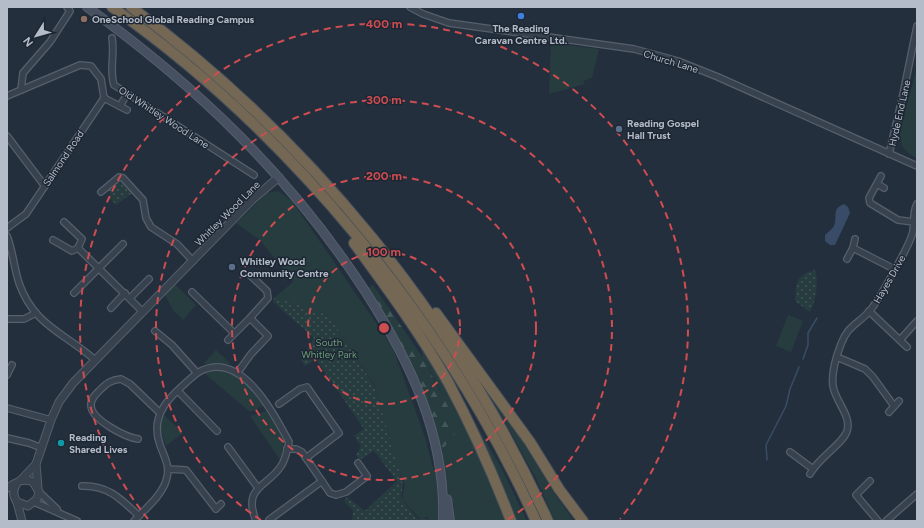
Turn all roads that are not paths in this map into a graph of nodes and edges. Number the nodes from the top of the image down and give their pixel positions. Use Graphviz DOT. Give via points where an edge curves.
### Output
graph roads {
  1 [pos="87,7"];
  2 [pos="112,7"];
  3 [pos="132,7"];
  4 [pos="410,7"];
  5 [pos="69,8"];
  6 [pos="917,26"];
  7 [pos="112,38"];
  8 [pos="21,90"];
  9 [pos="127,94"];
  10 [pos="7,96"];
  11 [pos="104,98"];
  12 [pos="120,106"];
  13 [pos="128,110"];
  14 [pos="7,136"];
  15 [pos="889,154"];
  16 [pos="917,166"];
  17 [pos="254,175"];
  18 [pos="881,176"];
  19 [pos="279,177"];
  20 [pos="877,184"];
  21 [pos="44,185"];
  22 [pos="884,188"];
  23 [pos="101,192"];
  24 [pos="322,196"];
  25 [pos="917,204"];
  26 [pos="64,222"];
  27 [pos="914,222"];
  28 [pos="7,228"];
  29 [pos="7,236"];
  30 [pos="855,238"];
  31 [pos="53,240"];
  32 [pos="123,244"];
  33 [pos="78,248"];
  34 [pos="853,248"];
  35 [pos="847,259"];
  36 [pos="192,261"];
  37 [pos="98,269"];
  38 [pos="894,269"];
  39 [pos="250,275"];
  40 [pos="404,277"];
  41 [pos="149,279"];
  42 [pos="192,292"];
  43 [pos="74,293"];
  44 [pos="125,293"];
  45 [pos="130,298"];
  46 [pos="111,308"];
  47 [pos="869,311"];
  48 [pos="143,312"];
  49 [pos="36,313"];
  50 [pos="250,318"];
  51 [pos="7,319"];
  52 [pos="917,321"];
  53 [pos="155,331"];
  54 [pos="234,333"];
  55 [pos="228,340"];
  56 [pos="900,340"];
  57 [pos="907,347"];
  58 [pos="837,357"];
  59 [pos="95,360"];
  60 [pos="12,365"];
  61 [pos="238,372"];
  62 [pos="197,373"];
  63 [pos="7,375"];
  64 [pos="178,391"];
  65 [pos="899,401"];
  66 [pos="279,404"];
  67 [pos="894,406"];
  68 [pos="7,408"];
  69 [pos="159,412"];
  70 [pos="889,412"];
  71 [pos="51,420"];
  72 [pos="217,431"];
  73 [pos="7,438"];
  74 [pos="138,439"];
  75 [pos="228,447"];
  76 [pos="42,448"];
  77 [pos="287,449"];
  78 [pos="790,452"];
  79 [pos="306,458"];
  80 [pos="358,463"];
  81 [pos="36,464"];
  82 [pos="168,469"];
  83 [pos="322,481"];
  84 [pos="442,481"];
  85 [pos="870,481"];
  86 [pos="19,482"];
  87 [pos="82,486"];
  88 [pos="7,488"];
  89 [pos="258,488"];
  90 [pos="38,490"];
  91 [pos="917,494"];
  92 [pos="7,496"];
  93 [pos="16,501"];
  94 [pos="31,504"];
  95 [pos="221,504"];
  96 [pos="62,513"];
  97 [pos="139,516"];
  98 [pos="22,519"];
  99 [pos="269,520"];
  100 [pos="77,521"];
  101 [pos="134,521"];
  102 [pos="255,521"];
  103 [pos="443,521"];
  104 [pos="450,521"];
  105 [pos="511,521"];
  106 [pos="536,521"];
  107 [pos="548,521"];
  108 [pos="583,521"];
  109 [pos="878,521"];
  110 [pos="886,521"];
  1 -- 19 [label="main road" via="188,87 248,142"];
  2 -- 24 [label="highway" via="192,70 248,120"];
  3 -- 40 [label="highway" via="204,64 285,140 347,207"];
  4 -- 15 [label="street, Church Lane" via="449,23 634,49 678,61"];
  5 -- 8 [label="street" via="70,11 59,31 23,73"];
  6 -- 15 [label="street, Hyde End Lane"];
  7 -- 9 [label="street, Old Whitley Wood Lane" via="114,51 111,76 114,85"];
  8 -- 10 [label="street"];
  8 -- 11 [label="street" via="80,65 91,66 101,80"];
  9 -- 12 [label="street"];
  9 -- 17 [label="street, Old Whitley Wood Lane"];
  11 -- 12 [label="street"];
  11 -- 21 [label="street, Salmond Road"];
  12 -- 13 [label="street"];
  14 -- 21 [label="street"];
  15 -- 16 [label="street, Church Lane"];
  18 -- 20 [label="street"];
  19 -- 36 [label="street, Whitley Wood Lane" via="253,199"];
  19 -- 84 [label="main road" via="347,265 392,335 424,404 438,451"];
  20 -- 22 [label="street"];
  20 -- 27 [label="street" via="869,198 870,203 898,220"];
  21 -- 28 [label="street, Salmond Road" via="26,214"];
  23 -- 36 [label="street" via="119,177 123,178 142,200 151,227 177,244"];
  24 -- 105 [label="highway" via="401,308 448,382 490,468"];
  24 -- 106 [label="highway" via="390,278 442,353 505,459"];
  25 -- 27 [label="street, Hayes Drive"];
  26 -- 33 [label="street" via="82,239"];
  27 -- 38 [label="street, Hayes Drive" via="912,236"];
  29 -- 49 [label="street" via="19,284"];
  30 -- 34 [label="street"];
  31 -- 33 [label="street" via="72,251"];
  32 -- 37 [label="street"];
  33 -- 37 [label="street"];
  34 -- 35 [label="street"];
  34 -- 38 [label="street"];
  36 -- 48 [label="street, Whitley Wood Lane"];
  37 -- 43 [label="street"];
  37 -- 44 [label="street"];
  38 -- 47 [label="street, Hayes Drive"];
  39 -- 50 [label="street" via="267,291 268,298"];
  40 -- 107 [label="highway" via="490,410"];
  40 -- 108 [label="highway" via="439,316 482,374"];
  41 -- 45 [label="street"];
  42 -- 54 [label="street"];
  44 -- 45 [label="street"];
  44 -- 46 [label="street"];
  45 -- 48 [label="street"];
  47 -- 56 [label="street, Hayes Drive"];
  47 -- 58 [label="street, Hayes Drive" via="846,332"];
  48 -- 59 [label="street, Whitley Wood Lane"];
  49 -- 51 [label="street" via="24,319"];
  49 -- 59 [label="street" via="58,334"];
  50 -- 54 [label="street"];
  50 -- 61 [label="street" via="268,336"];
  52 -- 56 [label="street"];
  53 -- 62 [label="street" via="172,345"];
  54 -- 55 [label="street"];
  56 -- 57 [label="street, Hayes Drive"];
  58 -- 67 [label="street" via="865,369"];
  58 -- 78 [label="street, Hayes Drive" via="833,386 848,424 845,437 812,471"];
  59 -- 71 [label="street, Whitley Wood Lane" via="63,396"];
  60 -- 63 [label="street"];
  61 -- 62 [label="street" via="218,367 203,369"];
  61 -- 77 [label="street" via="246,379 280,426 289,442"];
  62 -- 64 [label="street"];
  64 -- 69 [label="street"];
  64 -- 72 [label="street"];
  65 -- 67 [label="street"];
  66 -- 79 [label="street" via="307,387 339,433"];
  67 -- 70 [label="street"];
  68 -- 71 [label="street"];
  69 -- 74 [label="street" via="121,378 109,380 93,398 90,406 94,414 128,438"];
  69 -- 82 [label="street" via="156,429"];
  71 -- 76 [label="street, Whitley Wood Lane"];
  73 -- 76 [label="street"];
  75 -- 89 [label="street"];
  76 -- 81 [label="street, Whitley Wood Lane"];
  77 -- 79 [label="street" via="296,449"];
  77 -- 89 [label="street" via="282,466"];
  79 -- 83 [label="street"];
  80 -- 83 [label="street" via="367,476 346,492 336,495 330,493"];
  81 -- 86 [label="street, Whitley Wood Lane"];
  81 -- 90 [label="street, Whitley Wood Lane"];
  82 -- 95 [label="street" via="186,470 216,509"];
  82 -- 97 [label="street" via="163,489"];
  83 -- 99 [label="street"];
  84 -- 103 [label="main road"];
  84 -- 104 [label="main road"];
  85 -- 109 [label="street" via="856,495"];
  86 -- 88 [label="street"];
  86 -- 90 [label="street" via="27,479 33,482"];
  86 -- 93 [label="street" via="13,489"];
  87 -- 97 [label="street" via="105,489"];
  89 -- 102 [label="street" via="253,497"];
  90 -- 94 [label="street"];
  90 -- 96 [label="street"];
  91 -- 110 [label="street"];
  92 -- 93 [label="street"];
  93 -- 94 [label="street"];
  93 -- 98 [label="street"];
  94 -- 96 [label="street"];
  94 -- 98 [label="street"];
  96 -- 100 [label="street"];
  97 -- 101 [label="street"];
}
